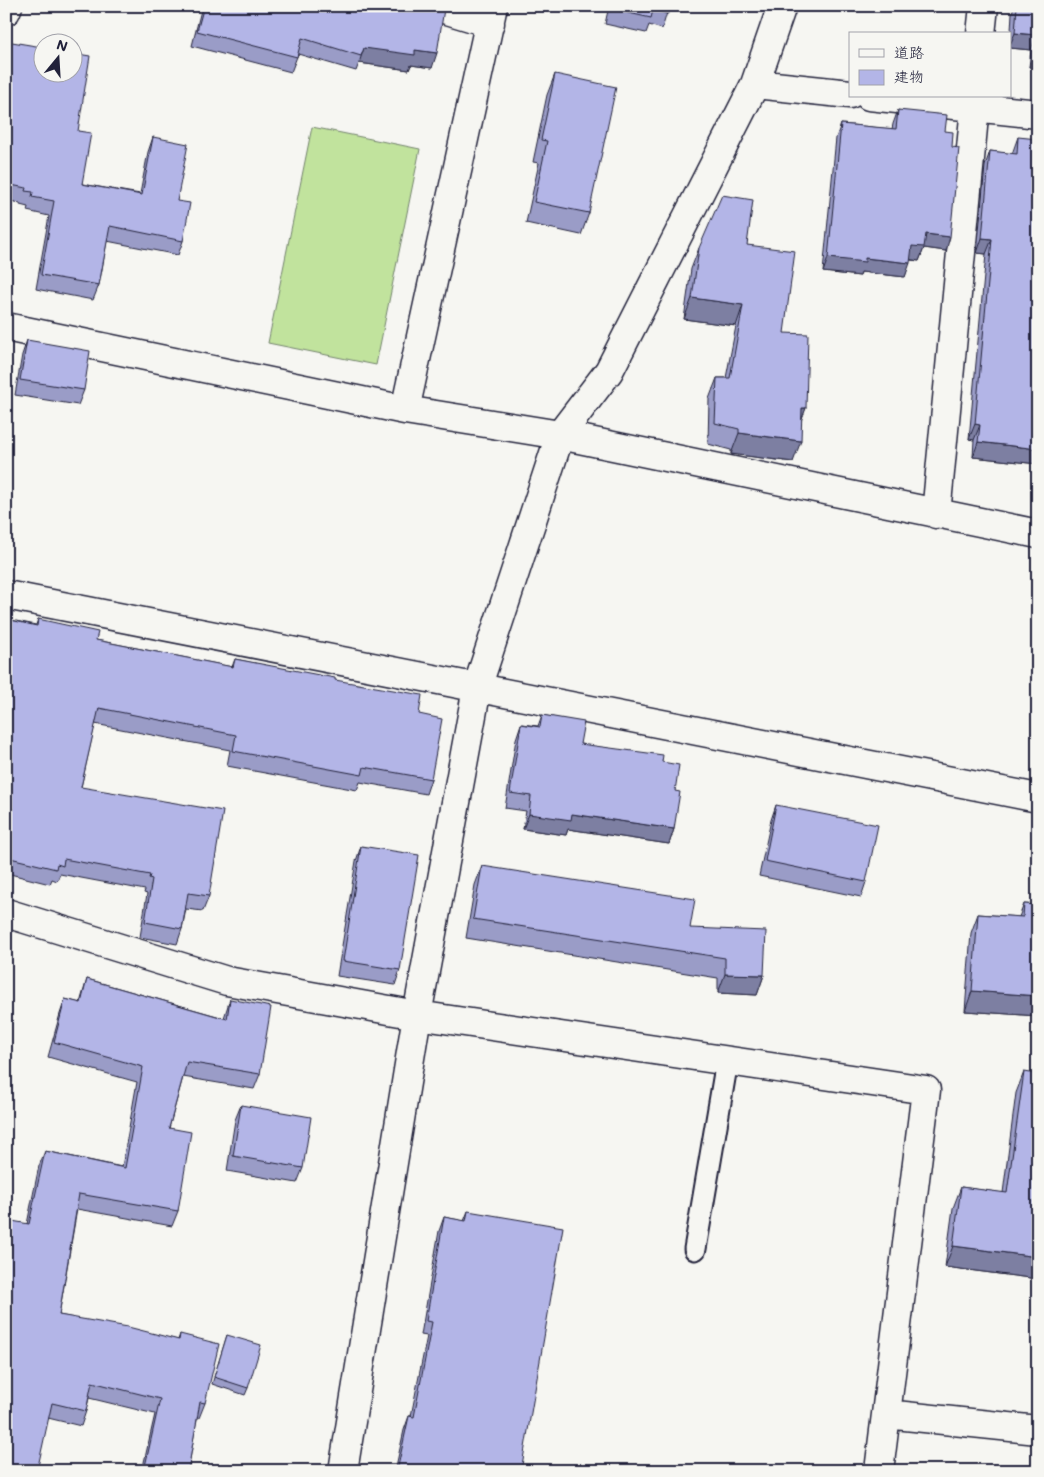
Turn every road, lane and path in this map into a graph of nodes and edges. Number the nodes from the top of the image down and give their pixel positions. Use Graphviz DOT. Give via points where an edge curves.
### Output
graph roads {
  1 [pos="8,6"];
  2 [pos="434,6"];
  3 [pos="782,6"];
  4 [pos="984,6"];
  5 [pos="6,11"];
  6 [pos="491,15"];
  7 [pos="982,32"];
  8 [pos="755,84"];
  9 [pos="849,94"];
  10 [pos="904,98"];
  11 [pos="975,102"];
  12 [pos="1038,114"];
  13 [pos="6,327"];
  14 [pos="405,410"];
  15 [pos="560,435"];
  16 [pos="936,514"];
  17 [pos="1038,534"];
  18 [pos="6,595"];
  19 [pos="477,688"];
  20 [pos="1038,798"];
  21 [pos="6,914"];
  22 [pos="417,1015"];
  23 [pos="726,1061"];
  24 [pos="694,1249"];
  25 [pos="886,1414"];
  26 [pos="1038,1430"];
  27 [pos="343,1471"];
  28 [pos="879,1471"];
  1 -- 5 [label="street"];
  2 -- 6 [label="street"];
  3 -- 8 [label="street"];
  4 -- 7 [label="street"];
  6 -- 14 [label="street"];
  8 -- 9 [label="street"];
  8 -- 15 [label="street" via="609,371"];
  10 -- 11 [label="street"];
  11 -- 12 [label="street"];
  11 -- 16 [label="street"];
  13 -- 14 [label="street"];
  14 -- 15 [label="street"];
  15 -- 16 [label="street"];
  15 -- 19 [label="street"];
  16 -- 17 [label="street"];
  18 -- 19 [label="street"];
  19 -- 20 [label="street"];
  19 -- 22 [label="street"];
  21 -- 22 [label="street" via="227,981"];
  22 -- 23 [label="street"];
  22 -- 27 [label="street"];
  23 -- 24 [label="lane"];
  23 -- 25 [label="street" via="926,1090"];
  25 -- 26 [label="street"];
  25 -- 28 [label="street"];
}
